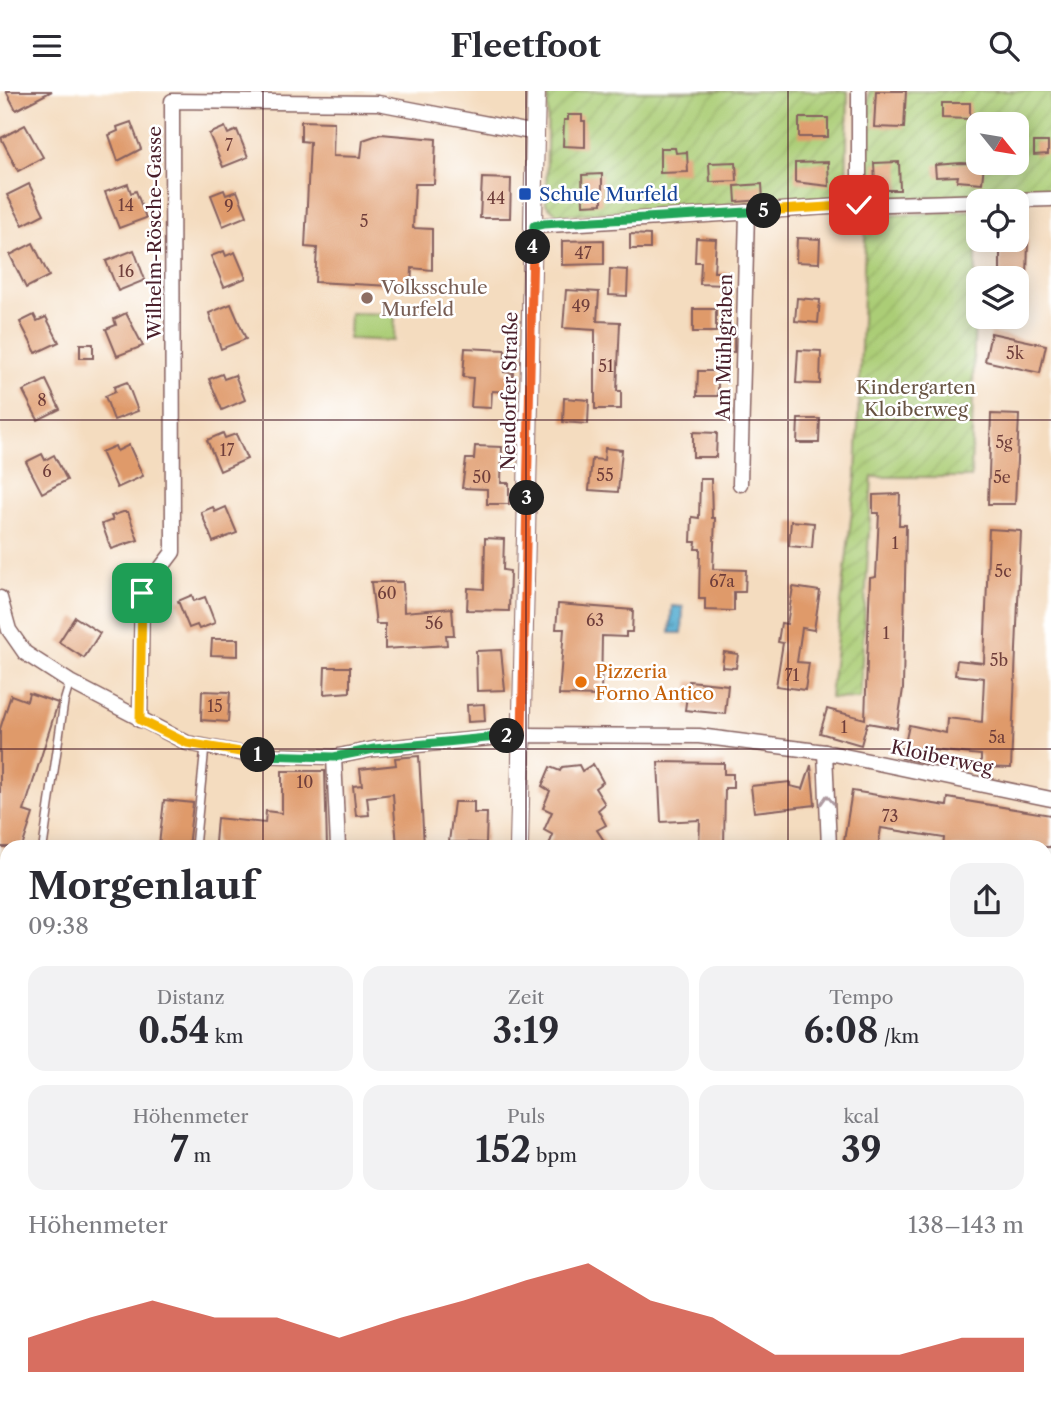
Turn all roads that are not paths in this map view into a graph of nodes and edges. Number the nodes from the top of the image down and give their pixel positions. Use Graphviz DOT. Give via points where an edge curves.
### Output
graph roads {
  1 [pos="536,91"];
  2 [pos="859,91"];
  3 [pos="167,96"];
  4 [pos="378,97"];
  5 [pos="536,133"];
  6 [pos="1051,199"];
  7 [pos="859,205"];
  8 [pos="747,212"];
  9 [pos="534,226"];
  10 [pos="740,484"];
  11 [pos="0,598"];
  12 [pos="71,682"];
  13 [pos="140,720"];
  14 [pos="522,734"];
  15 [pos="205,746"];
  16 [pos="824,752"];
  17 [pos="334,757"];
  18 [pos="1051,799"];
  19 [pos="44,840"];
  20 [pos="196,840"];
  21 [pos="337,840"];
  22 [pos="519,840"];
  23 [pos="829,840"];
  1 -- 5 [label="street, Neudorfer Straße"];
  2 -- 7 [label="street"];
  3 -- 4 [label="street, Wilhelm-Rösche-Gasse"];
  3 -- 13 [label="street, Wilhelm-Rösche-Gasse" via="173,552 142,593"];
  4 -- 5 [label="street, Wilhelm-Rösche-Gasse"];
  5 -- 9 [label="street, Neudorfer Straße"];
  6 -- 7 [label="street"];
  7 -- 8 [label="street"];
  8 -- 9 [label="street"];
  8 -- 10 [label="street, Am Mühlgraben"];
  9 -- 14 [label="street, Neudorfer Straße"];
  11 -- 12 [label="street" via="9,631 25,653"];
  12 -- 13 [label="street"];
  12 -- 19 [label="lane" via="64,702"];
  13 -- 15 [label="street" via="187,743"];
  14 -- 16 [label="street" via="699,736"];
  14 -- 17 [label="street"];
  14 -- 22 [label="street, Neudorfer Straße"];
  15 -- 17 [label="street" via="250,755"];
  15 -- 20 [label="lane"];
  16 -- 18 [label="street, Kloiberweg"];
  23 -- 16 [label="street, one-way"];
  17 -- 21 [label="street"];
}
